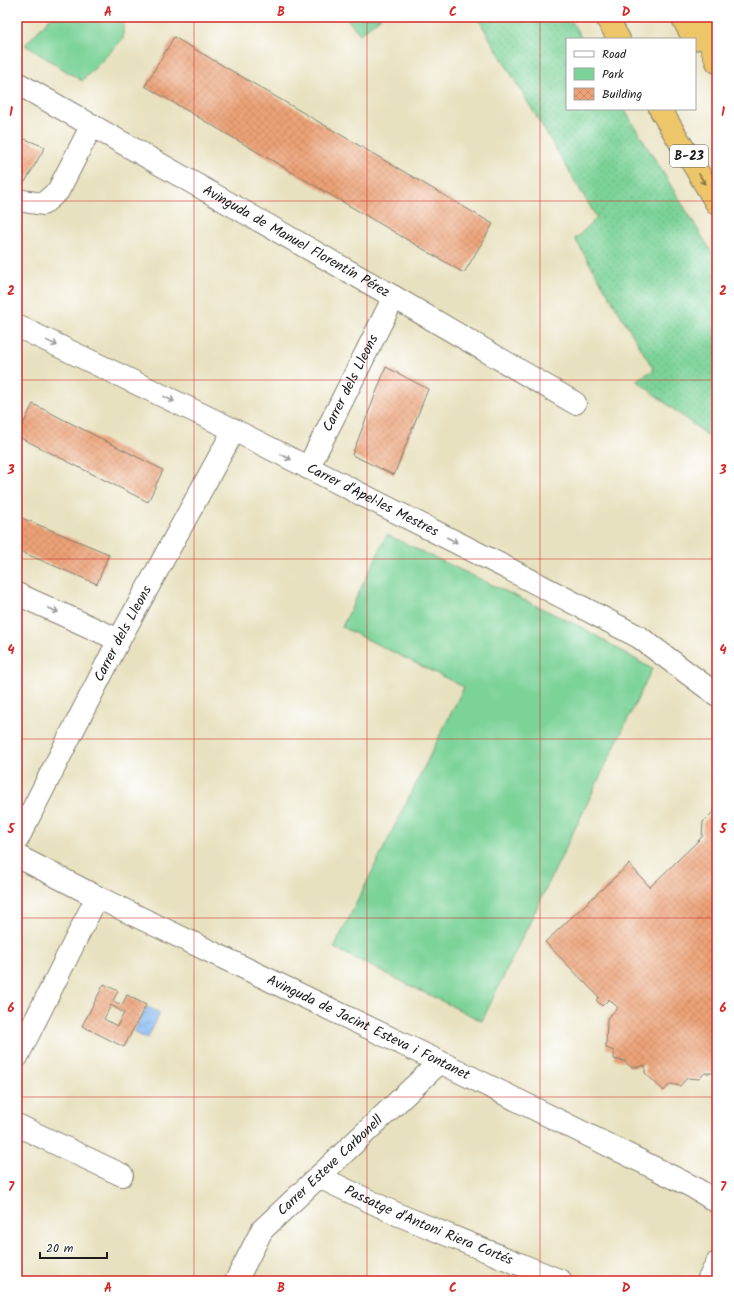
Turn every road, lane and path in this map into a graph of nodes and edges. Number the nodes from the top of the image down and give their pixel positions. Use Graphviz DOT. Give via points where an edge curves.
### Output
graph roads {
  1 [pos="606,17"];
  2 [pos="682,17"];
  3 [pos="700,17"];
  4 [pos="618,38"];
  5 [pos="694,38"];
  6 [pos="696,42"];
  7 [pos="717,62"];
  8 [pos="717,77"];
  9 [pos="17,83"];
  10 [pos="661,110"];
  11 [pos="92,125"];
  12 [pos="17,200"];
  13 [pos="717,204"];
  14 [pos="394,297"];
  15 [pos="17,326"];
  16 [pos="575,403"];
  17 [pos="234,430"];
  18 [pos="308,468"];
  19 [pos="17,594"];
  20 [pos="119,640"];
  21 [pos="717,695"];
  22 [pos="17,840"];
  23 [pos="17,856"];
  24 [pos="97,897"];
  25 [pos="17,1057"];
  26 [pos="440,1062"];
  27 [pos="17,1125"];
  28 [pos="122,1175"];
  29 [pos="319,1177"];
  30 [pos="717,1202"];
  31 [pos="717,1263"];
  32 [pos="236,1281"];
  33 [pos="561,1281"];
  34 [pos="708,1281"];
  1 -- 4 [label="highway"];
  2 -- 5 [label="highway"];
  3 -- 7 [label="highway"];
  6 -- 8 [label="highway"];
  9 -- 11 [label="street, Avinguda de Manuel Florentín Pérez"];
  10 -- 13 [label="highway, B-23, one-way"];
  11 -- 12 [label="street" via="58,191 43,204"];
  11 -- 14 [label="street, Avinguda de Manuel Florentín Pérez"];
  14 -- 16 [label="street, Avinguda de Manuel Florentín Pérez"];
  14 -- 18 [label="street, Carrer dels Lleons"];
  15 -- 17 [label="street, Carrer d'Apel·les Mestres, one-way"];
  17 -- 18 [label="street, Carrer d'Apel·les Mestres, one-way"];
  17 -- 20 [label="street, Carrer dels Lleons"];
  18 -- 21 [label="street, Carrer d'Apel·les Mestres, one-way" via="639,637"];
  19 -- 20 [label="street, one-way"];
  20 -- 22 [label="street, Carrer dels Lleons"];
  23 -- 24 [label="street, Avinguda de Jacint Esteva i Fontanet"];
  24 -- 25 [label="street"];
  24 -- 26 [label="street, Avinguda de Jacint Esteva i Fontanet"];
  26 -- 29 [label="street, Carrer Esteve Carbonell"];
  26 -- 30 [label="street, Avinguda de Jacint Esteva i Fontanet" via="693,1187"];
  27 -- 28 [label="street"];
  29 -- 32 [label="street, Carrer Esteve Carbonell" via="262,1230"];
  29 -- 33 [label="street, Passatge d'Antoni Riera Cortés" via="399,1215"];
  31 -- 34 [label="street"];
}
